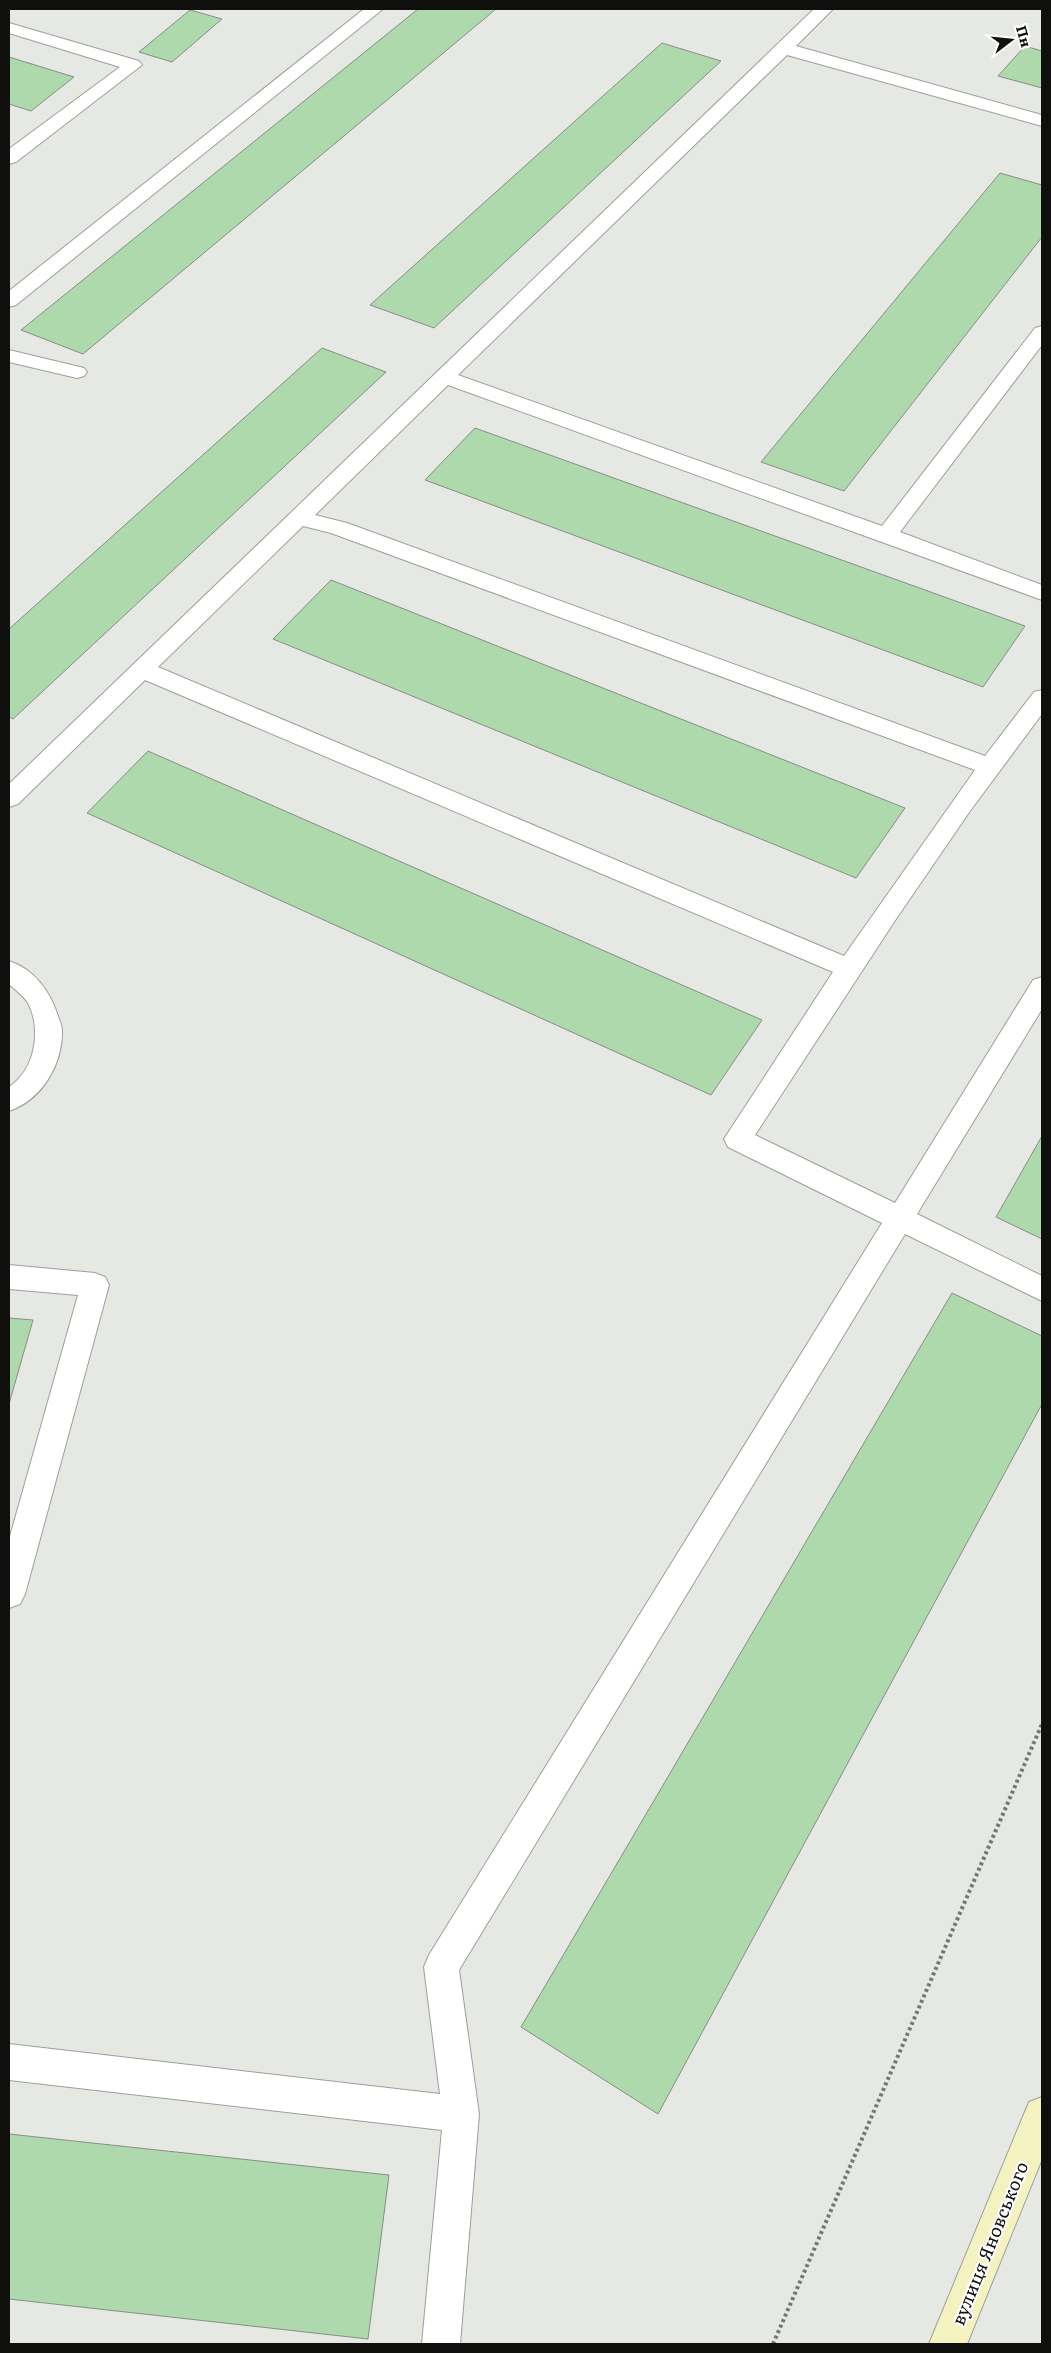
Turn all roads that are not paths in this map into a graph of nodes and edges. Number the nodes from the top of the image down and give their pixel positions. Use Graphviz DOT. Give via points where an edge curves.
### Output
graph roads {
  1 [pos="374,9"];
  2 [pos="824,9"];
  3 [pos="9,28"];
  4 [pos="783,48"];
  5 [pos="1042,121"];
  6 [pos="9,158"];
  7 [pos="9,301"];
  8 [pos="1042,332"];
  9 [pos="9,356"];
  10 [pos="77,372"];
  11 [pos="445,378"];
  12 [pos="298,517"];
  13 [pos="886,535"];
  14 [pos="1042,593"];
  15 [pos="143,670"];
  16 [pos="1042,698"];
  17 [pos="989,766"];
  18 [pos="9,798"];
  19 [pos="848,968"];
  20 [pos="9,970"];
  21 [pos="1042,987"];
  22 [pos="9,1100"];
  23 [pos="898,1219"];
  24 [pos="9,1277"];
  25 [pos="1042,1289"];
  26 [pos="9,1594"];
  27 [pos="9,2062"];
  28 [pos="461,2114"];
  29 [pos="1042,2115"];
  30 [pos="441,2344"];
  31 [pos="948,2344"];
  1 -- 7 [label="lane"];
  2 -- 4 [label="lane"];
  3 -- 6 [label="lane" via="133,65"];
  4 -- 5 [label="lane"];
  4 -- 11 [label="lane"];
  8 -- 13 [label="lane"];
  9 -- 10 [label="lane"];
  11 -- 12 [label="lane"];
  11 -- 13 [label="lane"];
  12 -- 15 [label="lane"];
  12 -- 17 [label="lane" via="339,528"];
  13 -- 14 [label="lane"];
  15 -- 18 [label="lane"];
  15 -- 19 [label="lane"];
  16 -- 17 [label="lane"];
  17 -- 19 [label="lane"];
  19 -- 23 [label="lane" via="738,1139"];
  20 -- 22 [label="lane" via="39,998 50,1029 44,1063 26,1090"];
  21 -- 23 [label="lane"];
  23 -- 25 [label="lane"];
  23 -- 28 [label="lane" via="441,1967"];
  24 -- 26 [label="lane" via="95,1286"];
  27 -- 28 [label="lane"];
  28 -- 30 [label="lane"];
  29 -- 31 [label="main road, вулиця Яновського"];
}
